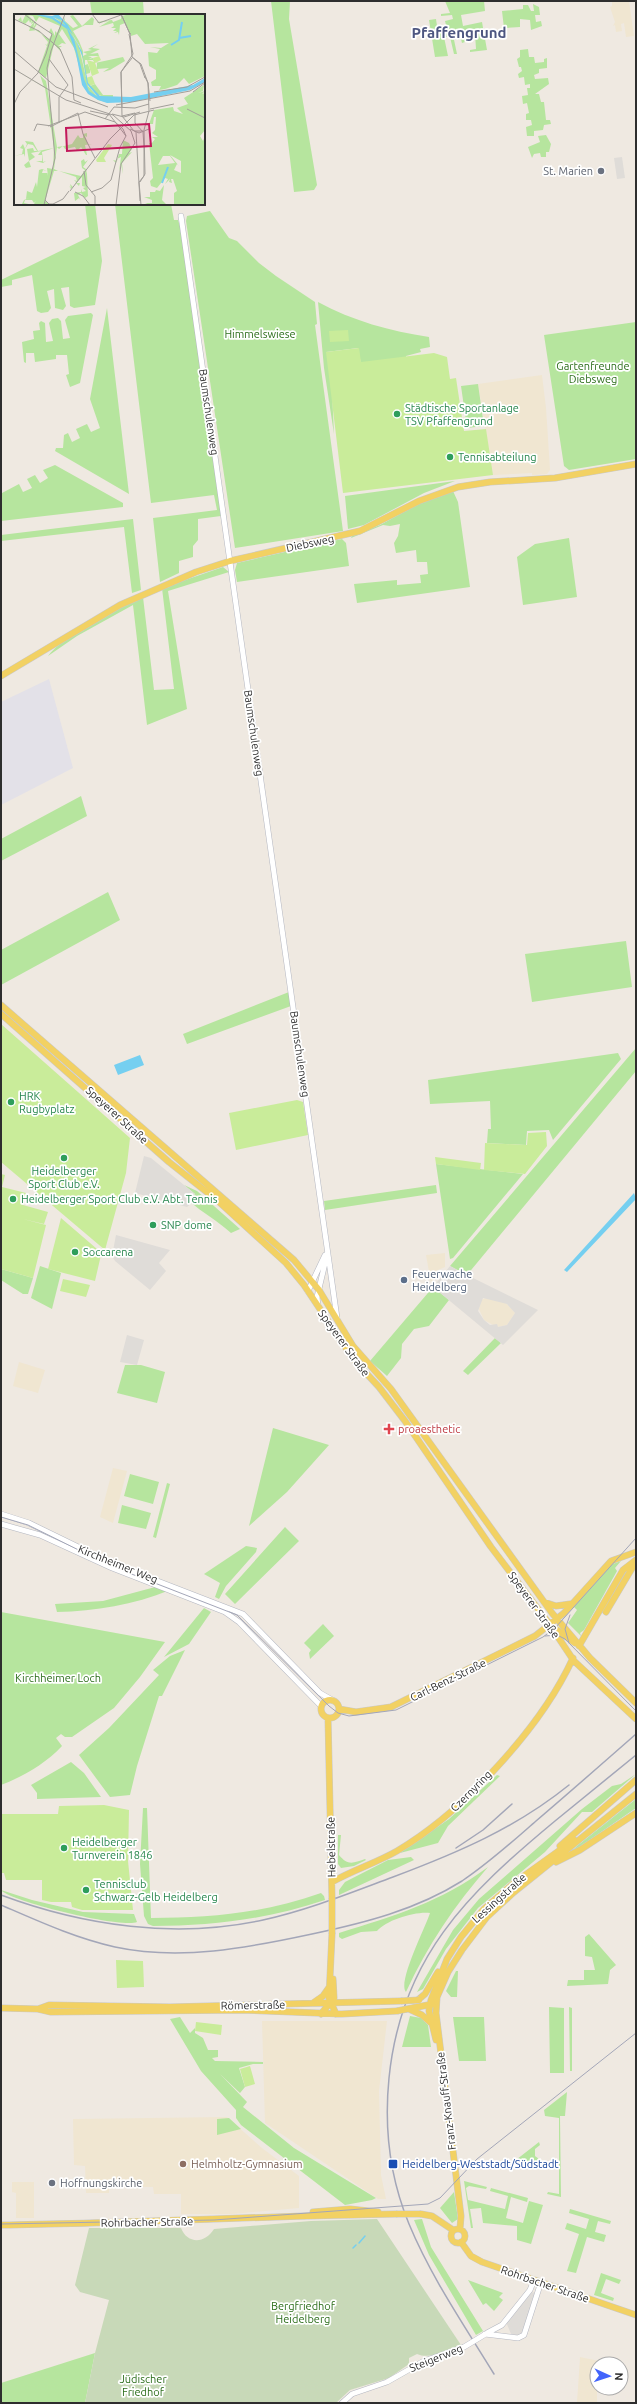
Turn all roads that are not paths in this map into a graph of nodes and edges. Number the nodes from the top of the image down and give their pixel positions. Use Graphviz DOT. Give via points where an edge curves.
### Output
graph roads {
  1 [pos="181,216"];
  2 [pos="636,464"];
  3 [pos="230,561"];
  4 [pos="1,676"];
  5 [pos="1,1005"];
  6 [pos="1,1014"];
  7 [pos="327,1250"];
  8 [pos="312,1282"];
  9 [pos="319,1290"];
  10 [pos="308,1291"];
  11 [pos="318,1307"];
  12 [pos="338,1326"];
  13 [pos="1,1514"];
  14 [pos="1,1524"];
  15 [pos="636,1552"];
  16 [pos="636,1561"];
  17 [pos="544,1602"];
  18 [pos="573,1602"];
  19 [pos="606,1612"];
  20 [pos="231,1616"];
  21 [pos="557,1619"];
  22 [pos="550,1625"];
  23 [pos="580,1647"];
  24 [pos="574,1660"];
  25 [pos="334,1701"];
  26 [pos="636,1703"];
  27 [pos="321,1706"];
  28 [pos="339,1709"];
  29 [pos="328,1718"];
  30 [pos="636,1719"];
  31 [pos="636,1780"];
  32 [pos="636,1794"];
  33 [pos="636,1813"];
  34 [pos="583,1836"];
  35 [pos="554,1854"];
  36 [pos="550,1865"];
  37 [pos="332,1882"];
  38 [pos="484,1909"];
  39 [pos="487,1917"];
  40 [pos="447,1959"];
  41 [pos="332,1976"];
  42 [pos="330,1984"];
  43 [pos="419,1999"];
  44 [pos="432,2002"];
  45 [pos="313,2003"];
  46 [pos="330,2004"];
  47 [pos="1,2008"];
  48 [pos="38,2009"];
  49 [pos="416,2010"];
  50 [pos="321,2014"];
  51 [pos="336,2014"];
  52 [pos="432,2024"];
  53 [pos="439,2044"];
  54 [pos="1,2225"];
  55 [pos="460,2229"];
  56 [pos="452,2233"];
  57 [pos="461,2242"];
  58 [pos="534,2280"];
  59 [pos="541,2282"];
  60 [pos="636,2315"];
  61 [pos="484,2335"];
  62 [pos="342,2403"];
  1 -- 3 [label="street, Baumschulenweg"];
  2 -- 3 [label="main road, Diebsweg" via="555,478 490,482 458,487 419,501 360,531"];
  3 -- 4 [label="main road, Diebsweg" via="163,585 120,605"];
  3 -- 7 [label="street, Baumschulenweg"];
  5 -- 8 [label="main road, Speyerer Straße" via="272,1239"];
  6 -- 10 [label="main road, Speyerer Straße" via="256,1235 286,1263"];
  7 -- 8 [label="street"];
  7 -- 9 [label="street, Baumschulenweg"];
  7 -- 12 [label="street, Baumschulenweg"];
  8 -- 9 [label="main road, Speyerer Straße"];
  8 -- 10 [label="street"];
  9 -- 11 [label="street, Baumschulenweg"];
  9 -- 12 [label="main road, Speyerer Straße"];
  10 -- 11 [label="main road, Speyerer Straße"];
  11 -- 22 [label="main road, Speyerer Straße" via="354,1360 405,1421 491,1547"];
  12 -- 17 [label="main road, Speyerer Straße" via="365,1363 405,1408"];
  13 -- 25 [label="street, Kirchheimer Weg" via="29,1523 111,1563 243,1614 320,1693"];
  14 -- 20 [label="street, Kirchheimer Weg" via="40,1535 93,1560"];
  15 -- 18 [label="main road" via="611,1561"];
  16 -- 19 [label="main road"];
  16 -- 23 [label="main road" via="623,1570"];
  17 -- 18 [label="main road" via="564,1607"];
  17 -- 21 [label="main road, Speyerer Straße"];
  18 -- 21 [label="main road"];
  20 -- 27 [label="street, Hebelstraße"];
  21 -- 22 [label="main road"];
  21 -- 23 [label="main road, Speyerer Straße"];
  22 -- 23 [label="main road"];
  22 -- 24 [label="main road, Speyerer Straße"];
  22 -- 28 [label="main road, Carl-Benz-Straße" via="496,1657 391,1707 356,1712"];
  23 -- 26 [label="main road, Speyerer Straße"];
  24 -- 30 [label="main road, Speyerer Straße"];
  24 -- 37 [label="main road, Czernyring" via="520,1740 449,1813 398,1850"];
  25 -- 27 [label="main road" via="325,1702"];
  25 -- 28 [label="main road"];
  27 -- 29 [label="main road, Hebelstraße" via="322,1715"];
  28 -- 29 [label="main road" via="336,1715"];
  29 -- 37 [label="main road, Hebelstraße"];
  31 -- 35 [label="main road" via="590,1818"];
  32 -- 34 [label="main road, Lessingstraße"];
  33 -- 36 [label="main road" via="580,1850"];
  34 -- 35 [label="main road, Lessingstraße"];
  34 -- 36 [label="main road, Lessingstraße"];
  35 -- 38 [label="main road, Lessingstraße"];
  36 -- 39 [label="main road, Lessingstraße"];
  37 -- 41 [label="main road, Hebelstraße, bridge"];
  38 -- 39 [label="main road"];
  38 -- 40 [label="main road, Lessingstraße"];
  39 -- 44 [label="main road, Lessingstraße" via="454,1961"];
  40 -- 43 [label="main road" via="425,1994"];
  40 -- 44 [label="main road, Lessingstraße"];
  41 -- 42 [label="main road, Hebelstraße"];
  41 -- 46 [label="main road, Hebelstraße" via="334,1998"];
  42 -- 45 [label="main road" via="323,1996"];
  42 -- 46 [label="main road, Hebelstraße"];
  43 -- 44 [label="main road, Römerstraße"];
  43 -- 46 [label="main road, Römerstraße, bridge"];
  44 -- 49 [label="main road"];
  44 -- 52 [label="main road, Franz-Knauff-Straße"];
  44 -- 53 [label="main road, Franz-Knauff-Straße"];
  45 -- 46 [label="main road, Römerstraße"];
  45 -- 48 [label="main road, Römerstraße" via="49,2005"];
  46 -- 50 [label="main road"];
  46 -- 51 [label="main road"];
  47 -- 48 [label="main road, Römerstraße"];
  48 -- 50 [label="main road, Römerstraße" via="51,2012 241,2010"];
  49 -- 51 [label="main road, Römerstraße, bridge"];
  49 -- 52 [label="main road"];
  50 -- 51 [label="main road, Römerstraße"];
  52 -- 53 [label="main road, Franz-Knauff-Straße"];
  53 -- 55 [label="main road, Franz-Knauff-Straße" via="461,2216"];
  54 -- 56 [label="main road, Rohrbacher Straße, bridge" via="210,2221 293,2215 421,2214 432,2216"];
  55 -- 56 [label="main road"];
  55 -- 57 [label="main road" via="465,2235"];
  56 -- 57 [label="main road, Rohrbacher Straße" via="454,2242"];
  57 -- 58 [label="main road, Rohrbacher Straße" via="475,2258"];
  58 -- 59 [label="main road, Rohrbacher Straße"];
  58 -- 61 [label="street, Steigerweg" via="530,2290 502,2325"];
  59 -- 60 [label="main road, Rohrbacher Straße"];
  59 -- 61 [label="street" via="526,2331 520,2338"];
  61 -- 62 [label="street, Steigerweg, bridge" via="464,2347 424,2360 387,2382 352,2394"];
}
